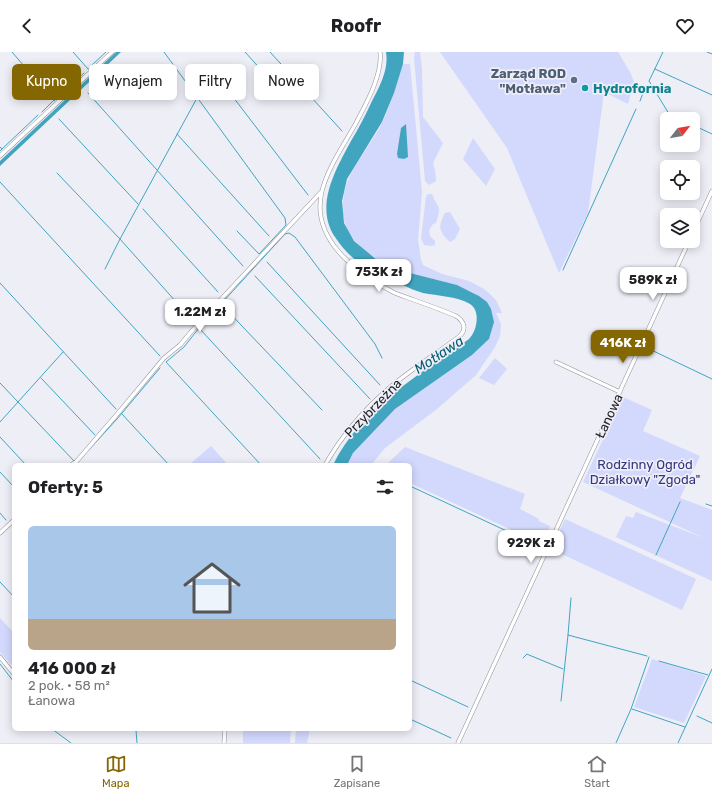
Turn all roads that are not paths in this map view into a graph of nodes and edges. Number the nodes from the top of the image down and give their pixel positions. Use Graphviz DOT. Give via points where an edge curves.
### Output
graph roads {
  1 [pos="112,52"];
  2 [pos="380,52"];
  3 [pos="0,156"];
  4 [pos="322,191"];
  5 [pos="712,191"];
  6 [pos="700,217"];
  7 [pos="686,248"];
  8 [pos="556,362"];
  9 [pos="620,392"];
  10 [pos="74,463"];
  11 [pos="326,463"];
  12 [pos="12,522"];
  13 [pos="0,533"];
  14 [pos="0,657"];
  15 [pos="12,672"];
  16 [pos="225,731"];
  17 [pos="224,743"];
  18 [pos="458,743"];
  1 -- 3 [label="street"];
  2 -- 4 [label="street, Przybrzeżna" via="373,88 331,167"];
  4 -- 10 [label="street, Przybrzeżna" via="180,345 164,358"];
  4 -- 11 [label="street, Przybrzeżna" via="321,212 324,230 342,255 363,274 392,292 456,316 461,319 464,328 460,336 383,394 337,446"];
  5 -- 6 [label="street"];
  7 -- 9 [label="street, Łanowa"];
  8 -- 9 [label="street"];
  9 -- 18 [label="street, Łanowa"];
  12 -- 13 [label="street"];
  14 -- 15 [label="street"];
  16 -- 17 [label="street"];
}
